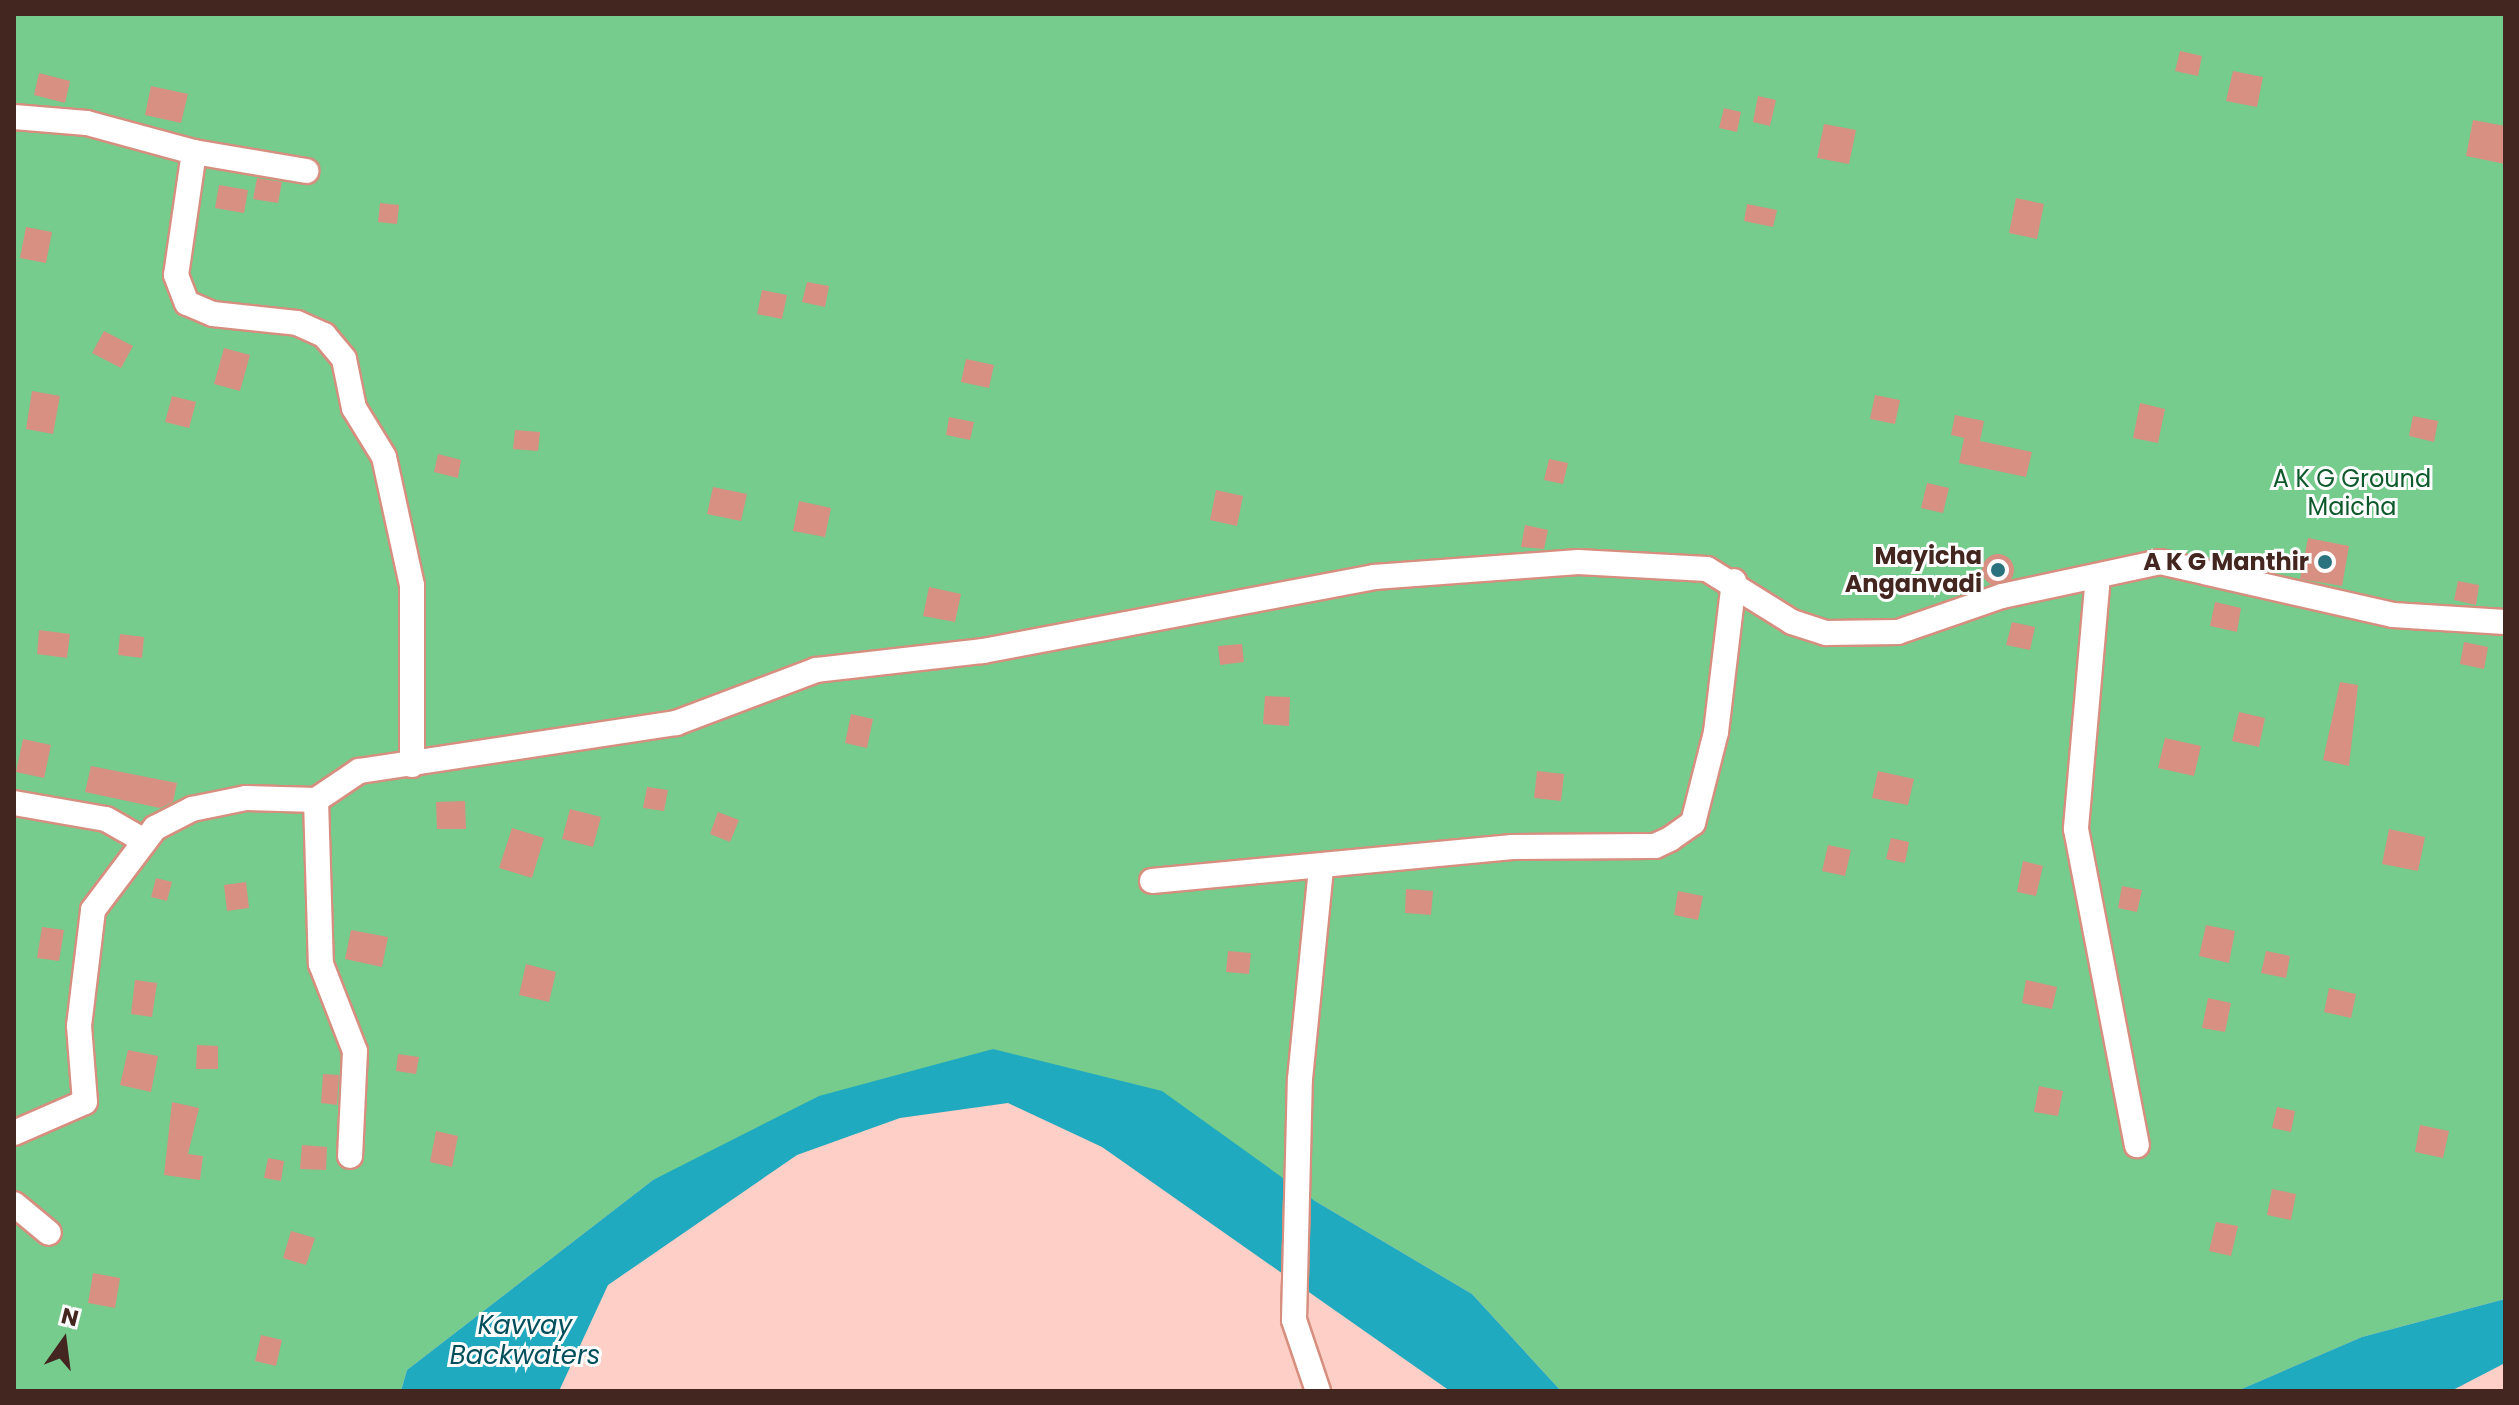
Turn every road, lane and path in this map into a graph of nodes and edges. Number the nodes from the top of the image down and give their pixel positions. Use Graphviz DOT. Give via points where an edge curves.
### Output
graph roads {
  1 [pos="14,117"];
  2 [pos="194,152"];
  3 [pos="306,171"];
  4 [pos="2098,576"];
  5 [pos="1734,581"];
  6 [pos="2505,622"];
  7 [pos="412,765"];
  8 [pos="316,800"];
  9 [pos="14,803"];
  10 [pos="141,839"];
  11 [pos="1321,868"];
  12 [pos="1152,881"];
  13 [pos="14,1133"];
  14 [pos="2137,1145"];
  15 [pos="350,1156"];
  16 [pos="14,1204"];
  17 [pos="49,1233"];
  18 [pos="1318,1391"];
  1 -- 2 [label="street" via="87,123"];
  2 -- 3 [label="street"];
  2 -- 7 [label="street" via="176,275 187,303 324,335 344,359 354,408 384,457 412,585"];
  4 -- 5 [label="street" via="2002,596 1898,632 1826,633 1792,622"];
  4 -- 6 [label="street" via="2160,562 2393,615"];
  4 -- 14 [label="street" via="2076,829"];
  5 -- 7 [label="street" via="1707,569 1578,562 1374,577 983,651 816,670 676,723"];
  5 -- 11 [label="street" via="1716,732 1693,823 1670,839 1655,846 1512,847"];
  7 -- 8 [label="street" via="347,775"];
  8 -- 10 [label="street" via="246,798 192,809"];
  8 -- 15 [label="street" via="321,964 355,1051"];
  9 -- 10 [label="street" via="106,819"];
  10 -- 13 [label="street" via="93,910 79,1026 85,1102"];
  11 -- 12 [label="street" via="1294,863"];
  11 -- 18 [label="street" via="1300,1079 1294,1320"];
  16 -- 17 [label="street"];
}
